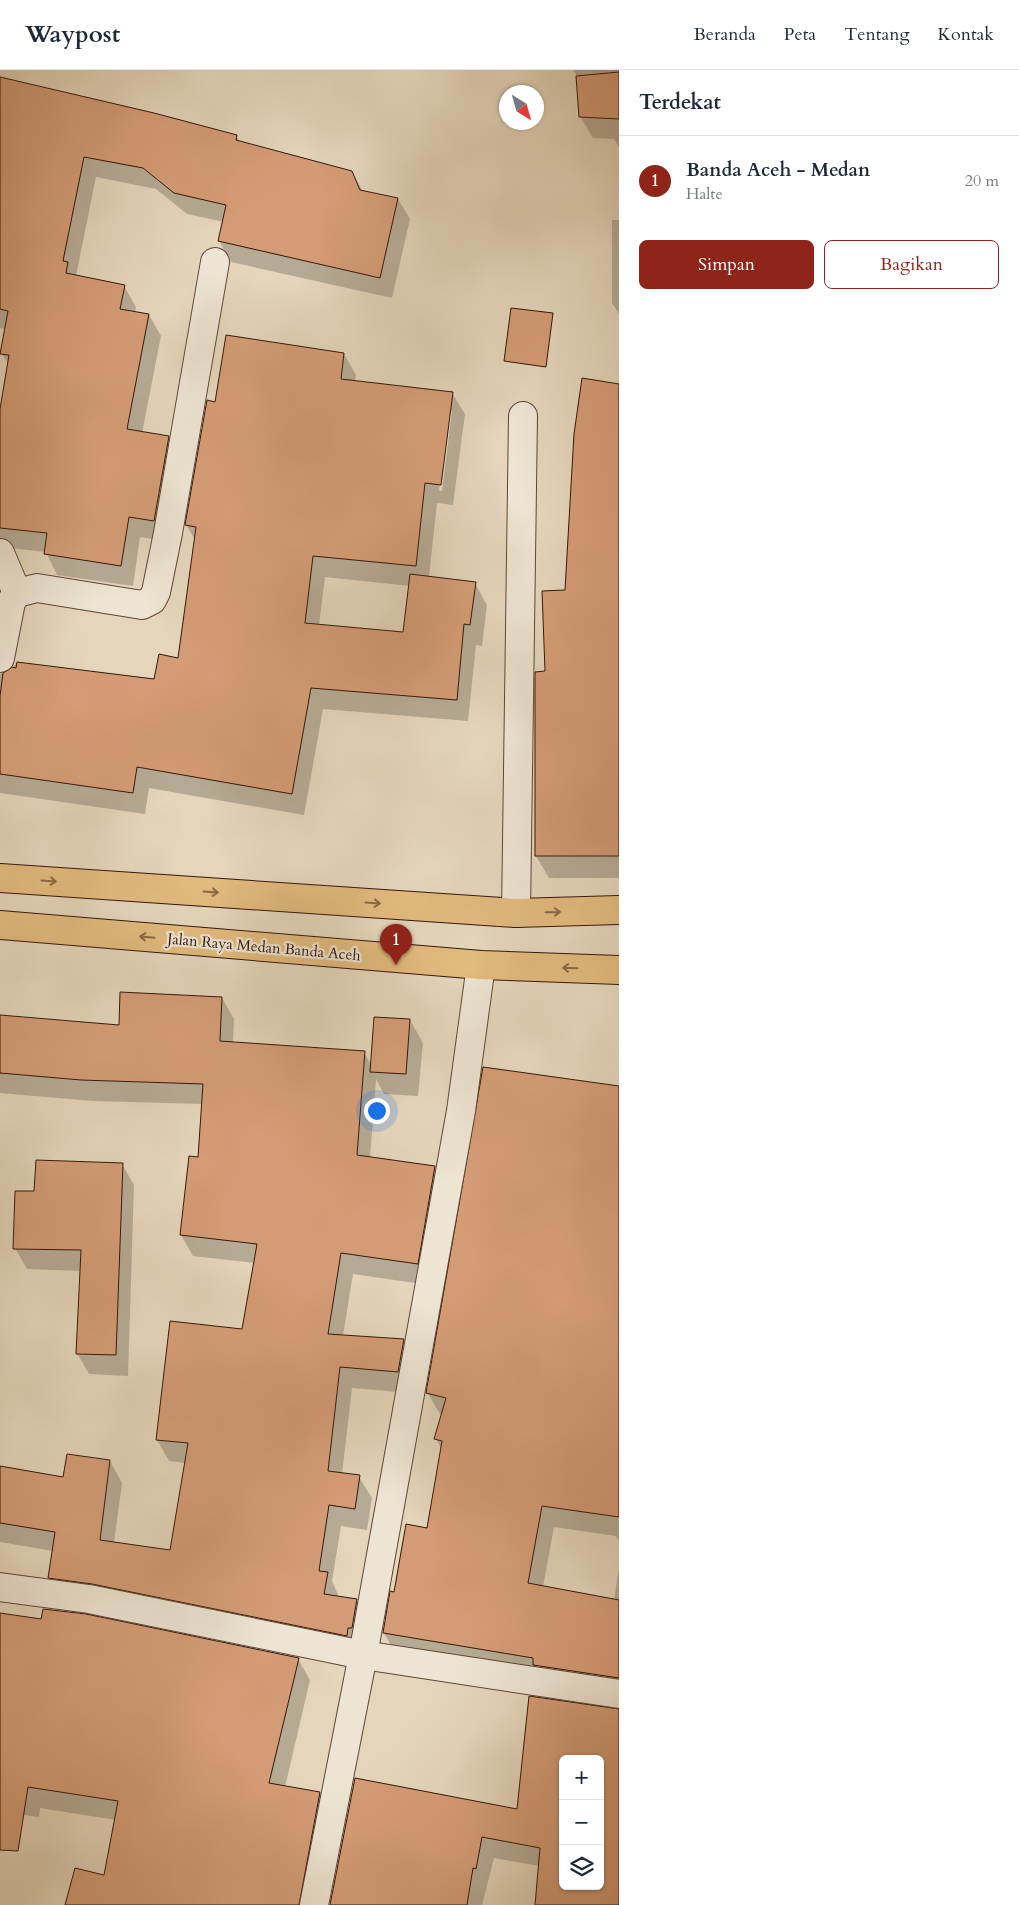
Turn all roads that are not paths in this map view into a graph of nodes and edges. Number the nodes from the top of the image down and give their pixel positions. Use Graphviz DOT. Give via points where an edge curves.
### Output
graph roads {
  1 [pos="215,262"];
  2 [pos="523,416"];
  3 [pos="0,553"];
  4 [pos="17,593"];
  5 [pos="0,658"];
  6 [pos="0,878"];
  7 [pos="619,910"];
  8 [pos="516,913"];
  9 [pos="0,925"];
  10 [pos="481,964"];
  11 [pos="619,970"];
  12 [pos="0,1587"];
  13 [pos="363,1655"];
  14 [pos="619,1694"];
  15 [pos="314,1905"];
  1 -- 4 [label="street" via="168,534 152,600 142,605 37,588"];
  2 -- 8 [label="street"];
  3 -- 4 [label="street"];
  4 -- 5 [label="street" via="11,602"];
  6 -- 8 [label="highway, one-way"];
  8 -- 7 [label="highway, one-way"];
  10 -- 9 [label="highway, Jalan Raya Medan Banda Aceh, one-way"];
  11 -- 10 [label="highway, Jalan Raya Medan Banda Aceh, one-way"];
  10 -- 13 [label="street" via="461,1111"];
  12 -- 13 [label="street" via="89,1599"];
  13 -- 14 [label="street"];
  13 -- 15 [label="street"];
}
